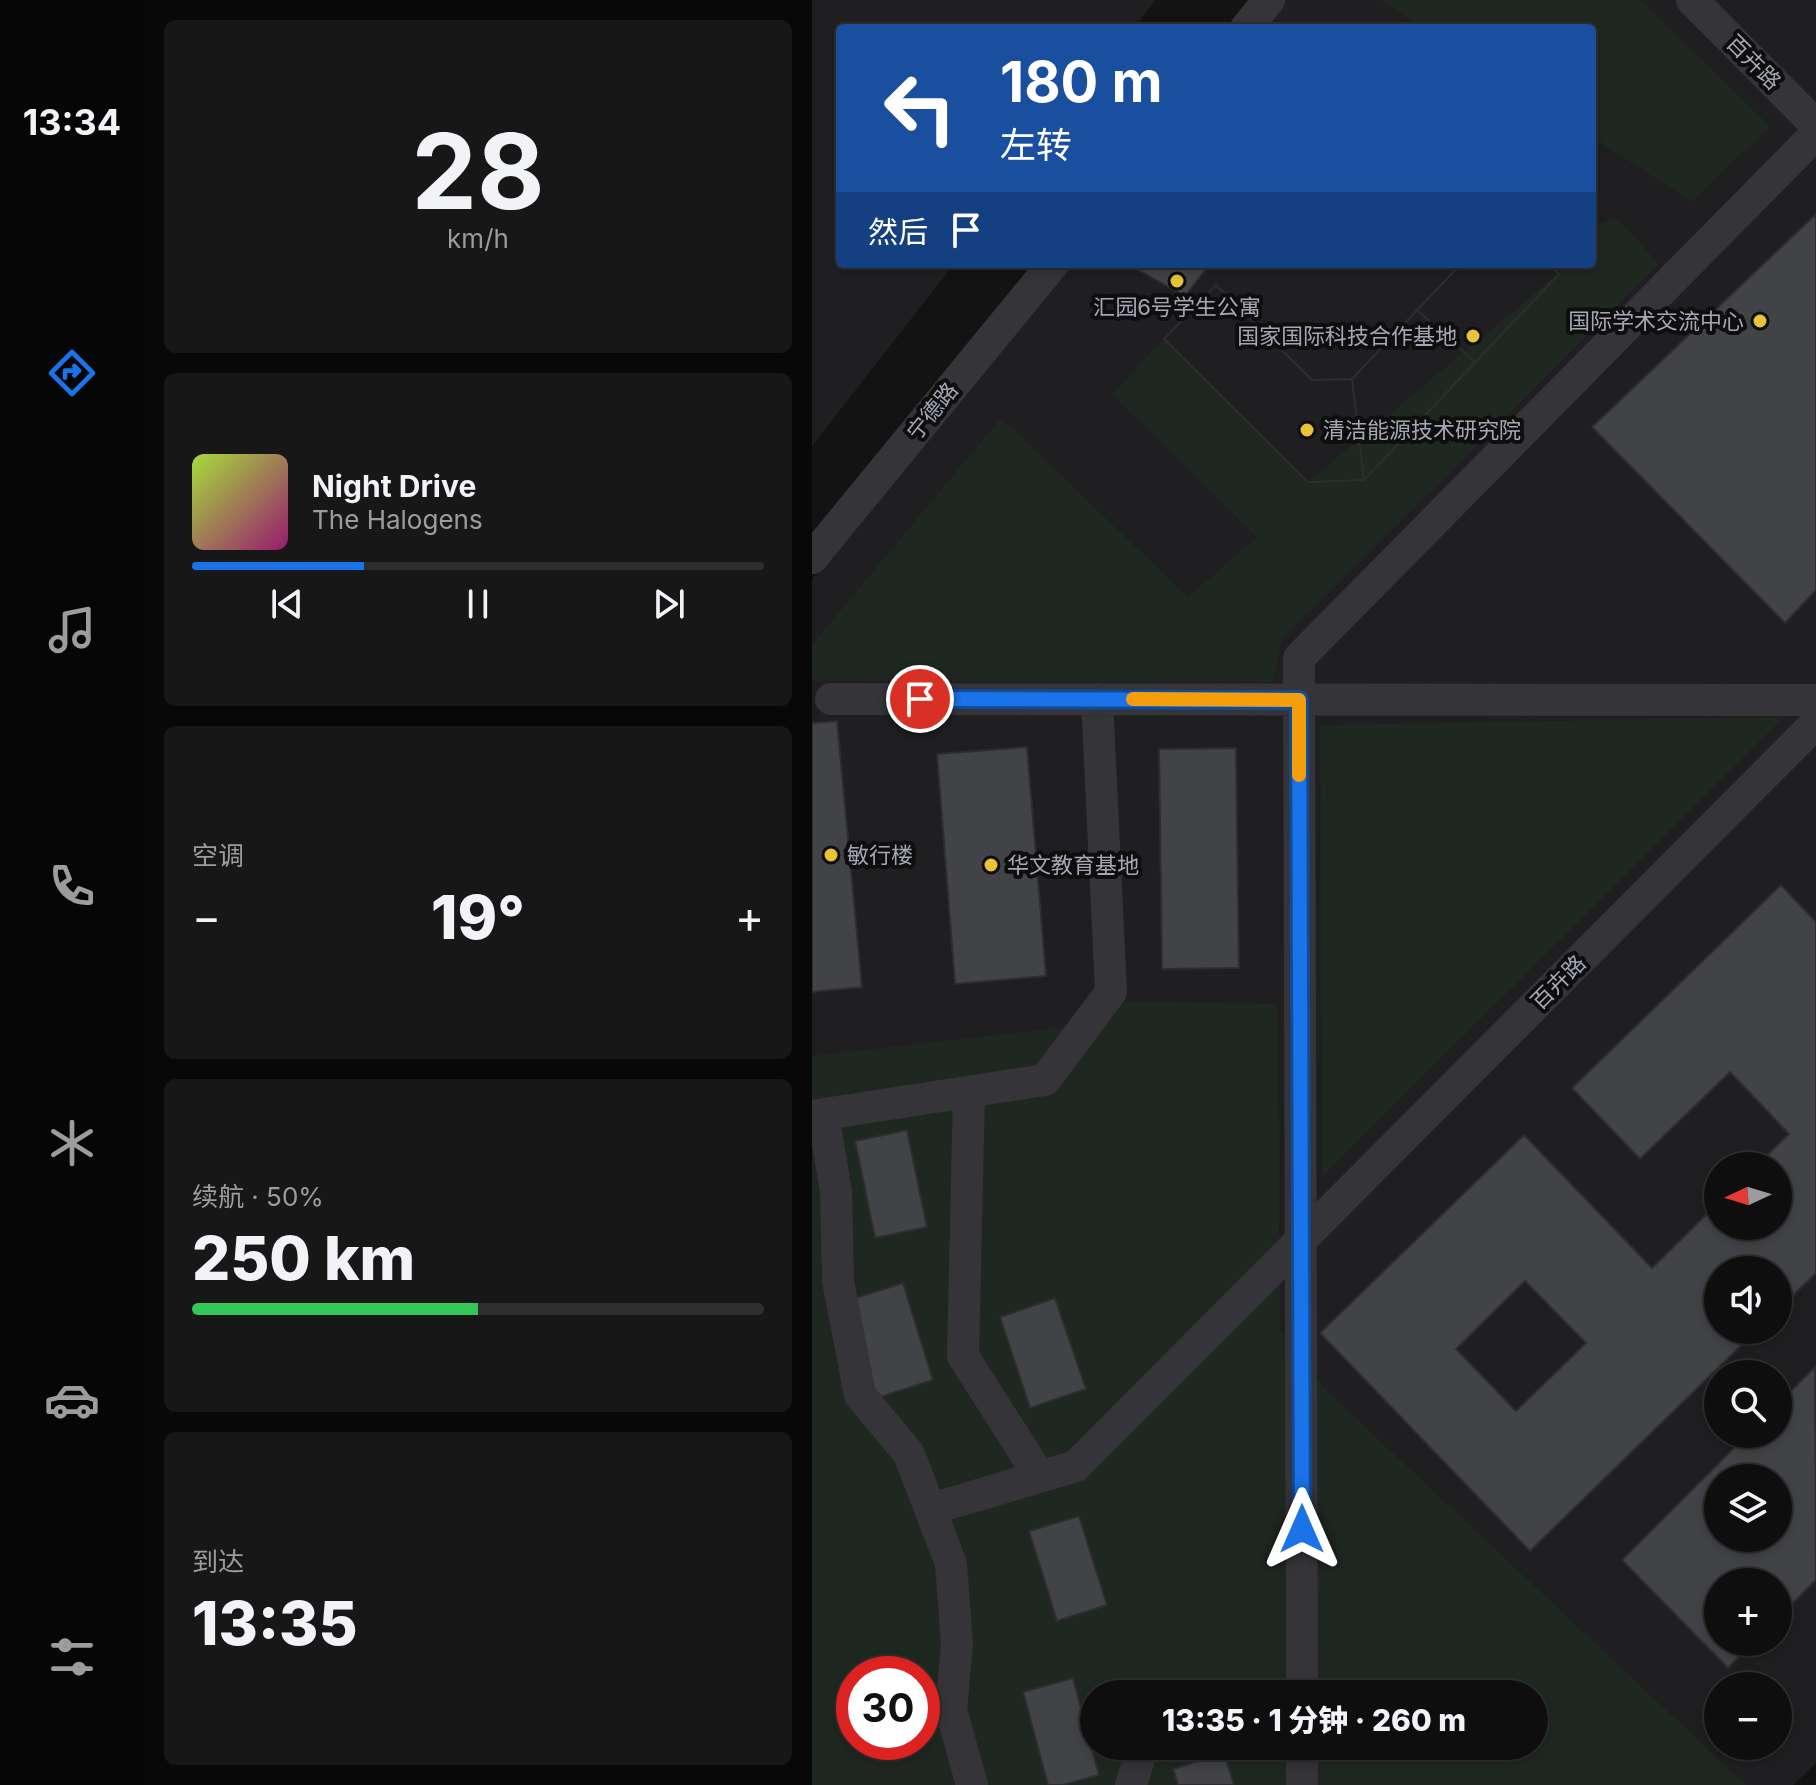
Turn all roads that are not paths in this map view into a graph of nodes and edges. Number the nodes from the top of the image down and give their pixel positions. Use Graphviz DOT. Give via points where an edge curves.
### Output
graph roads {
  1 [pos="1269,0"];
  2 [pos="1692,0"];
  3 [pos="1249,24"];
  4 [pos="1816,125"];
  5 [pos="1816,134"];
  6 [pos="1050,268"];
  7 [pos="812,558"];
  8 [pos="831,699"];
  9 [pos="1097,699"];
  10 [pos="1299,700"];
  11 [pos="1816,700"];
  12 [pos="1816,723"];
  13 [pos="969,1092"];
  14 [pos="818,1115"];
  15 [pos="1301,1241"];
  16 [pos="1040,1477"];
  17 [pos="931,1509"];
  18 [pos="1296,1680"];
  19 [pos="1139,1760"];
  20 [pos="1302,1760"];
  21 [pos="972,1785"];
  22 [pos="1131,1785"];
  23 [pos="1302,1785"];
  1 -- 3 [label="street"];
  2 -- 4 [label="street, 百卉路"];
  5 -- 10 [label="street" via="1299,658"];
  6 -- 7 [label="street, 宁德路"];
  8 -- 9 [label="street"];
  9 -- 10 [label="street"];
  9 -- 13 [label="street" via="1111,992 1045,1080"];
  10 -- 11 [label="street"];
  10 -- 15 [label="street"];
  12 -- 15 [label="street, 百卉路"];
  13 -- 14 [label="street"];
  13 -- 16 [label="street" via="963,1356"];
  14 -- 17 [label="street" via="836,1191 838,1281 860,1395 909,1454"];
  15 -- 16 [label="street, 百卉路" via="1076,1466"];
  15 -- 18 [label="street"];
  16 -- 17 [label="street, 百卉路"];
  17 -- 21 [label="street" via="951,1564 957,1644 951,1710"];
  19 -- 22 [label="street"];
  20 -- 23 [label="street"];
}
